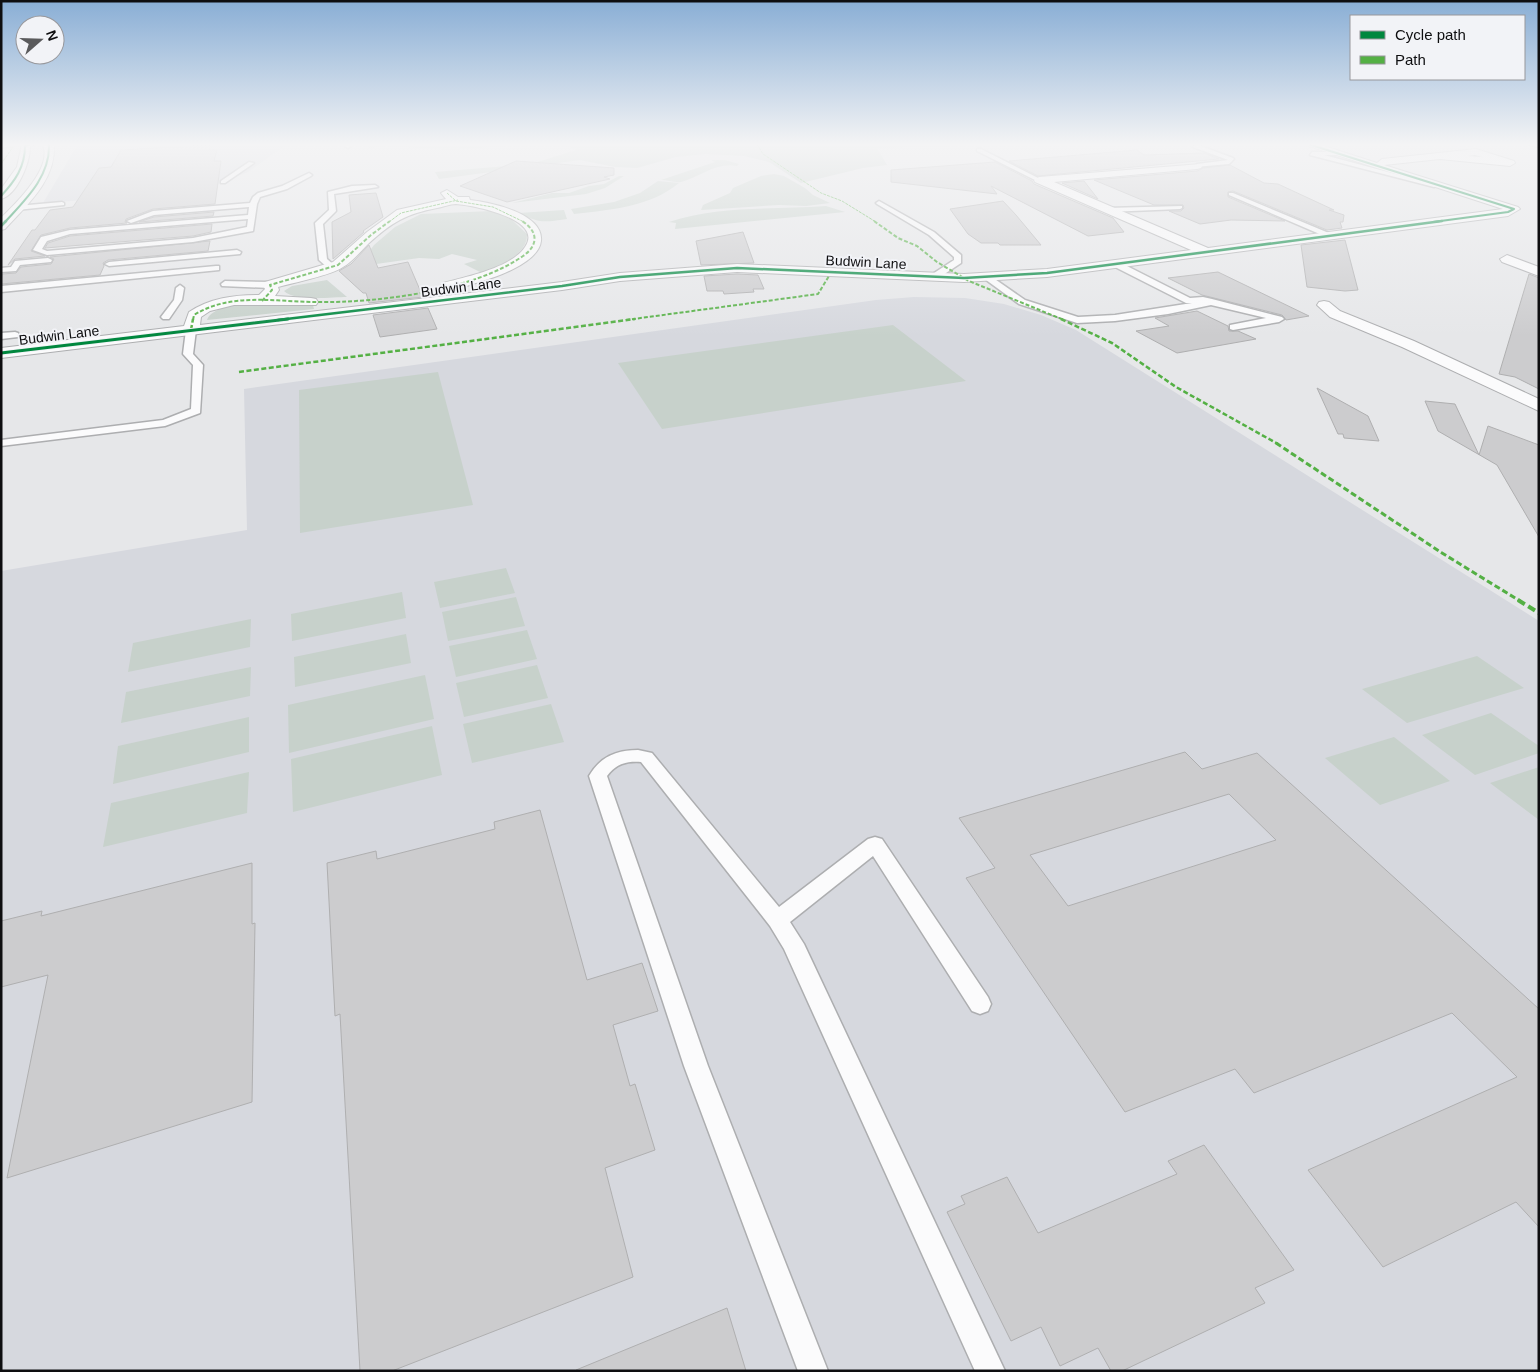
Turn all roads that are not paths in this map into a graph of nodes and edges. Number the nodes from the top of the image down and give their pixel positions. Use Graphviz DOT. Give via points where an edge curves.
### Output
graph roads {
  1 [pos="17,208"];
  2 [pos="209,208"];
  3 [pos="253,208"];
  4 [pos="333,208"];
  5 [pos="417,208"];
  6 [pos="496,208"];
  7 [pos="888,208"];
  8 [pos="1103,208"];
  9 [pos="1155,208"];
  10 [pos="1265,208"];
  11 [pos="1511,208"];
  12 [pos="1107,210"];
  13 [pos="252,217"];
  14 [pos="1,226"];
  15 [pos="110,228"];
  16 [pos="1332,236"];
  17 [pos="117,247"];
  18 [pos="237,252"];
  19 [pos="1207,252"];
  20 [pos="1507,259"];
  21 [pos="48,260"];
  22 [pos="109,264"];
  23 [pos="1116,264"];
  24 [pos="335,265"];
  25 [pos="216,268"];
  26 [pos="1,270"];
  27 [pos="1539,272"];
  28 [pos="934,277"];
  29 [pos="986,277"];
  30 [pos="102,280"];
  31 [pos="225,284"];
  32 [pos="270,285"];
  33 [pos="180,288"];
  34 [pos="1,289"];
  35 [pos="262,301"];
  36 [pos="1212,302"];
  37 [pos="1324,305"];
  38 [pos="166,318"];
  39 [pos="1233,327"];
  40 [pos="192,330"];
  41 [pos="15,335"];
  42 [pos="1,336"];
  43 [pos="1,353"];
  44 [pos="1539,406"];
  45 [pos="1,443"];
  46 [pos="776,920"];
  47 [pos="980,1004"];
  48 [pos="813,1371"];
  49 [pos="990,1371"];
  1 -- 14 [label="street"];
  2 -- 15 [label="lane" via="153,213"];
  3 -- 13 [label="lane"];
  4 -- 24 [label="lane" via="319,223 323,260"];
  5 -- 24 [label="street" via="401,214"];
  6 -- 35 [label="street" via="531,228 535,242 524,255 491,273 434,290 376,298"];
  7 -- 28 [label="lane" via="927,231 958,257 958,261"];
  8 -- 12 [label="street"];
  9 -- 12 [label="lane"];
  10 -- 16 [label="lane"];
  11 -- 16 [label="street, Budwin Lane" via="1514,209 1508,212"];
  12 -- 19 [label="street"];
  13 -- 15 [label="lane"];
  13 -- 17 [label="lane" via="250,230"];
  15 -- 17 [label="lane" via="70,232 44,239 36,250 47,253"];
  16 -- 19 [label="street, Budwin Lane"];
  17 -- 22 [label="lane"];
  18 -- 22 [label="lane"];
  19 -- 23 [label="street, Budwin Lane"];
  20 -- 27 [label="street"];
  21 -- 26 [label="lane" via="18,263 13,269"];
  22 -- 30 [label="lane"];
  23 -- 29 [label="street, Budwin Lane" via="1047,274"];
  23 -- 36 [label="lane" via="1189,301"];
  24 -- 32 [label="street"];
  25 -- 30 [label="lane"];
  28 -- 29 [label="street, Budwin Lane"];
  28 -- 40 [label="street, Budwin Lane" via="712,268"];
  29 -- 36 [label="lane" via="1022,302 1077,320 1168,311"];
  30 -- 34 [label="lane"];
  31 -- 32 [label="lane"];
  32 -- 35 [label="street" via="272,290"];
  33 -- 38 [label="lane" via="178,300"];
  35 -- 40 [label="street" via="204,308 194,315"];
  36 -- 39 [label="lane" via="1279,319"];
  37 -- 44 [label="street" via="1334,314 1408,344"];
  40 -- 43 [label="street, Budwin Lane"];
  40 -- 45 [label="lane" via="188,354 198,365 196,411 165,423"];
  41 -- 42 [label="lane"];
  46 -- 47 [label="lane" via="875,844"];
  46 -- 48 [label="lane" via="646,757 630,755 605,765 598,776 696,1066"];
  46 -- 49 [label="lane" via="793,944"];
}
